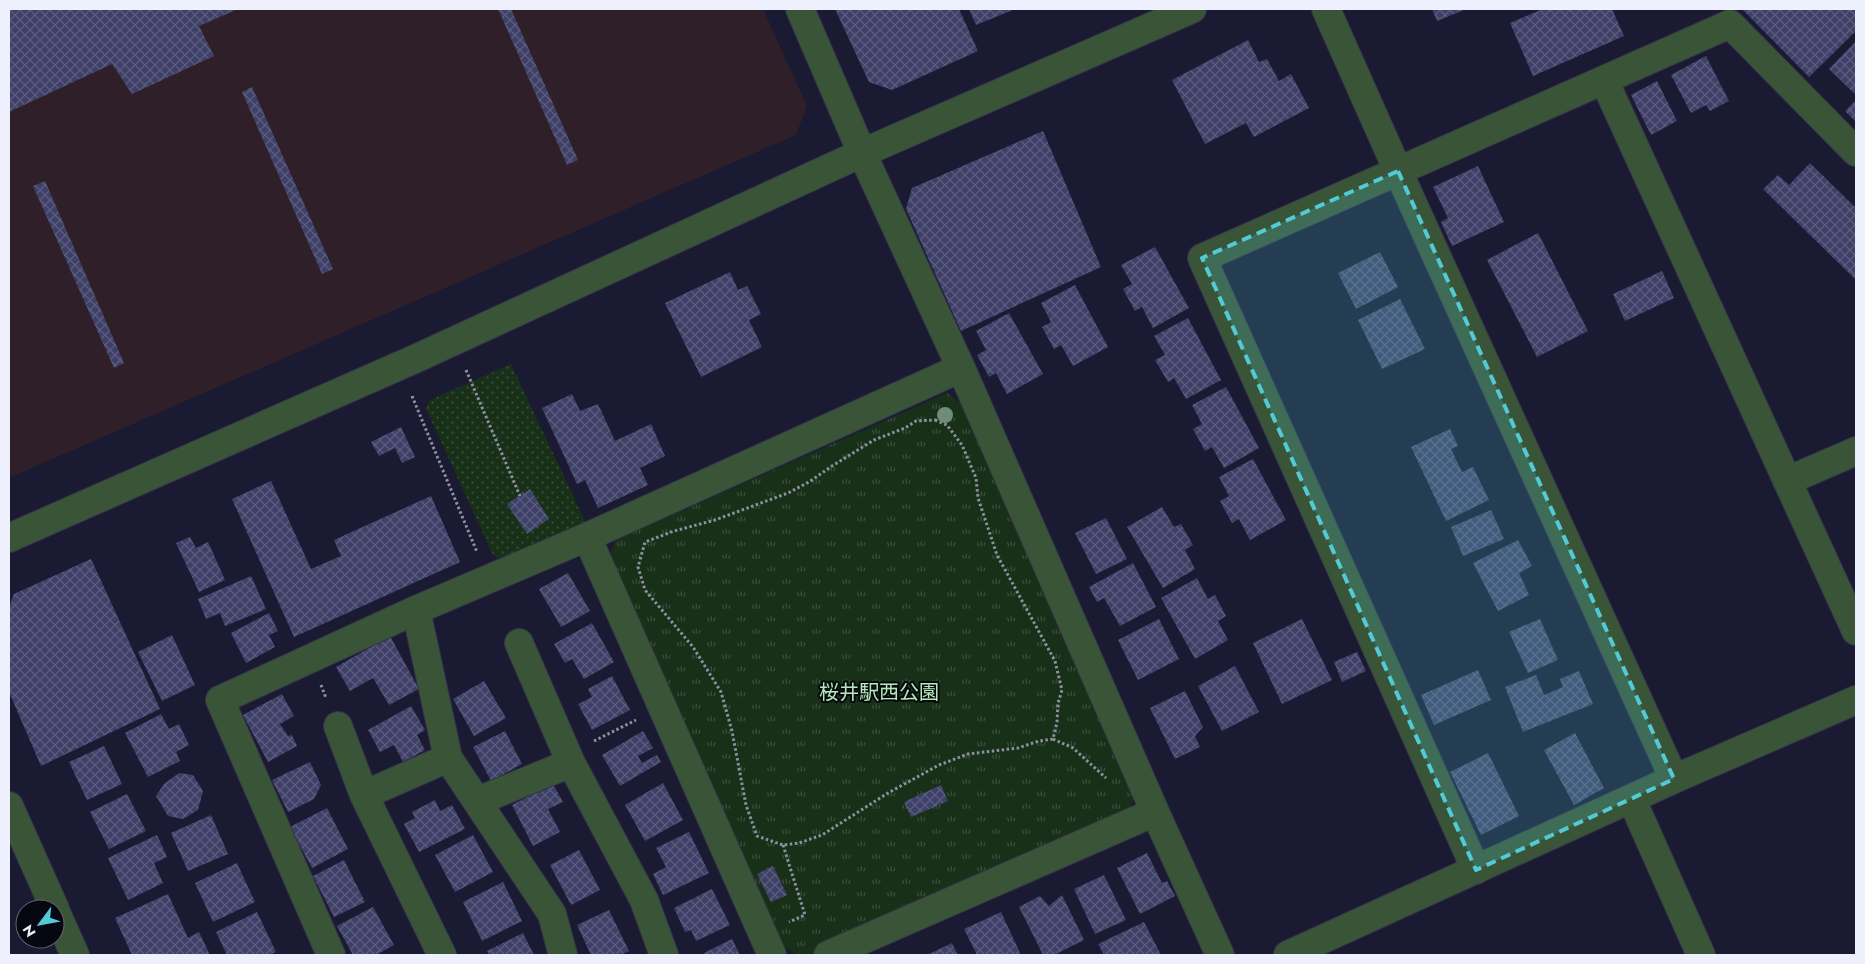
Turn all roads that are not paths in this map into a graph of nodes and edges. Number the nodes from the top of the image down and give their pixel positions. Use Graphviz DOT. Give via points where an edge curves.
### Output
graph roads {
  1 [pos="800,9"];
  2 [pos="1192,9"];
  3 [pos="1326,9"];
  4 [pos="1604,80"];
  5 [pos="1856,152"];
  6 [pos="862,153"];
  7 [pos="1398,171"];
  8 [pos="961,368"];
  9 [pos="1856,451"];
  10 [pos="1787,481"];
  11 [pos="587,537"];
  12 [pos="9,538"];
  13 [pos="416,610"];
  14 [pos="1856,631"];
  15 [pos="519,643"];
  16 [pos="1856,700"];
  17 [pos="338,726"];
  18 [pos="448,758"];
  19 [pos="569,758"];
  20 [pos="1674,779"];
  21 [pos="364,795"];
  22 [pos="1632,800"];
  23 [pos="478,801"];
  24 [pos="9,806"];
  25 [pos="1155,812"];
  26 [pos="1476,870"];
  27 [pos="50,899"];
  28 [pos="65,932"];
  29 [pos="75,955"];
  30 [pos="331,955"];
  31 [pos="442,955"];
  32 [pos="563,955"];
  33 [pos="664,955"];
  34 [pos="772,955"];
  35 [pos="828,955"];
  36 [pos="1220,955"];
  37 [pos="1288,955"];
  38 [pos="1701,955"];
  1 -- 6 [label="street"];
  2 -- 6 [label="street"];
  3 -- 7 [label="street"];
  4 -- 5 [label="street" via="1730,24"];
  4 -- 7 [label="street"];
  4 -- 10 [label="street"];
  6 -- 8 [label="street"];
  6 -- 12 [label="street" via="417,358"];
  7 -- 20 [label="street"];
  7 -- 26 [label="street" via="1202,258"];
  8 -- 11 [label="street"];
  8 -- 25 [label="street"];
  9 -- 10 [label="street"];
  10 -- 14 [label="street"];
  11 -- 13 [label="street"];
  11 -- 34 [label="street"];
  13 -- 18 [label="street"];
  13 -- 30 [label="street" via="220,700"];
  15 -- 19 [label="street"];
  16 -- 20 [label="street"];
  17 -- 21 [label="street"];
  18 -- 21 [label="street"];
  18 -- 23 [label="street"];
  19 -- 23 [label="street"];
  19 -- 33 [label="street" via="644,900"];
  20 -- 22 [label="street"];
  21 -- 31 [label="street"];
  22 -- 26 [label="street"];
  22 -- 38 [label="street"];
  23 -- 32 [label="street" via="552,914"];
  24 -- 27 [label="street"];
  25 -- 35 [label="street"];
  25 -- 36 [label="street"];
  26 -- 37 [label="street"];
  28 -- 29 [label="street"];
}
